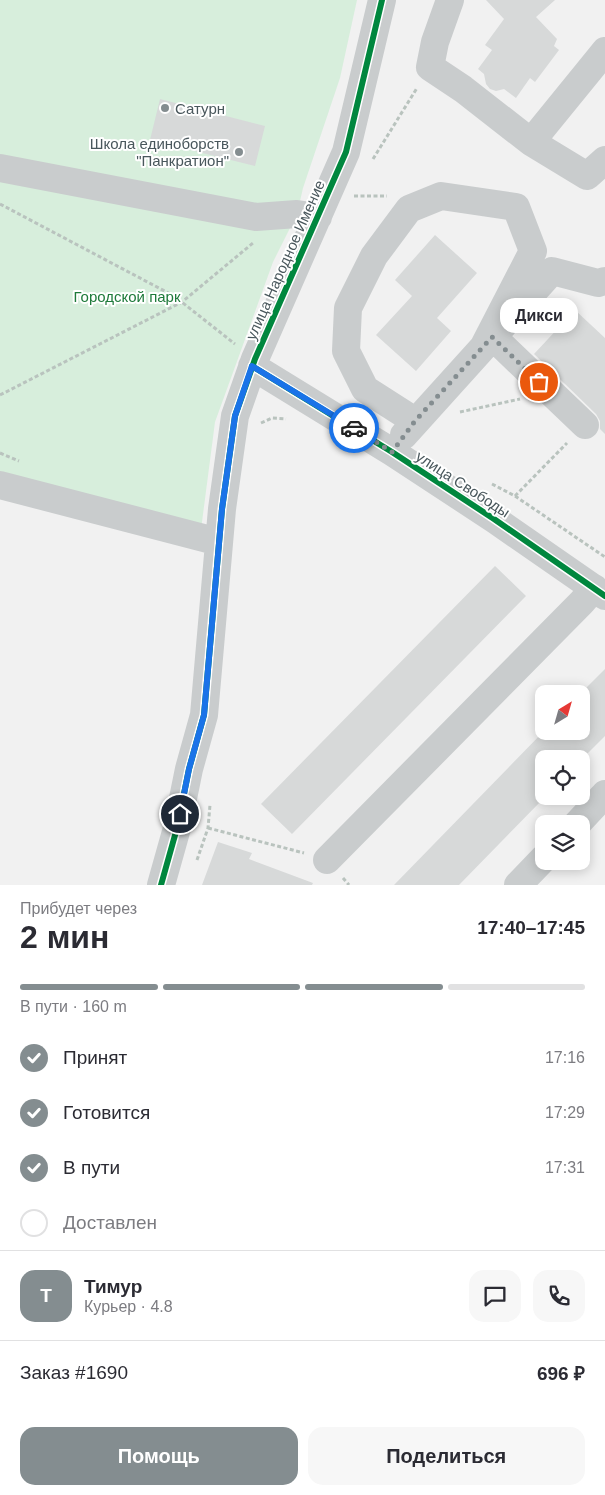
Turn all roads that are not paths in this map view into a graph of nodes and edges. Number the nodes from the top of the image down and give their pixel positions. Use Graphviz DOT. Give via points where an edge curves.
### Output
graph roads {
  1 [pos="382,0"];
  2 [pos="450,0"];
  3 [pos="605,50"];
  4 [pos="532,142"];
  5 [pos="605,160"];
  6 [pos="0,168"];
  7 [pos="318,217"];
  8 [pos="603,284"];
  9 [pos="488,342"];
  10 [pos="252,366"];
  11 [pos="415,421"];
  12 [pos="585,425"];
  13 [pos="392,452"];
  14 [pos="0,485"];
  15 [pos="219,542"];
  16 [pos="600,592"];
  17 [pos="605,794"];
  18 [pos="585,815"];
  19 [pos="327,860"];
  20 [pos="535,867"];
  21 [pos="161,885"];
  22 [pos="518,885"];
  1 -- 7 [label="street, улица Народное Имение" via="346,152"];
  2 -- 4 [label="street" via="430,67"];
  3 -- 4 [label="street"];
  4 -- 5 [label="street" via="587,176"];
  6 -- 7 [label="street" via="256,217 297,214"];
  7 -- 10 [label="street, улица Народное Имение"];
  8 -- 9 [label="street" via="552,271"];
  9 -- 11 [label="street"];
  9 -- 11 [label="street" via="533,250 516,208 441,196 409,209 374,256 348,308 346,351 365,389"];
  9 -- 12 [label="street"];
  10 -- 13 [label="street, улица Свободы"];
  10 -- 15 [label="street, улица Народное Имение" via="235,416"];
  11 -- 13 [label="street"];
  13 -- 16 [label="street, улица Свободы"];
  14 -- 15 [label="street"];
  15 -- 21 [label="street, улица Народное Имение" via="204,715 189,769 178,828"];
  16 -- 19 [label="street" via="582,602"];
  17 -- 18 [label="street"];
  20 -- 22 [label="street"];
}
